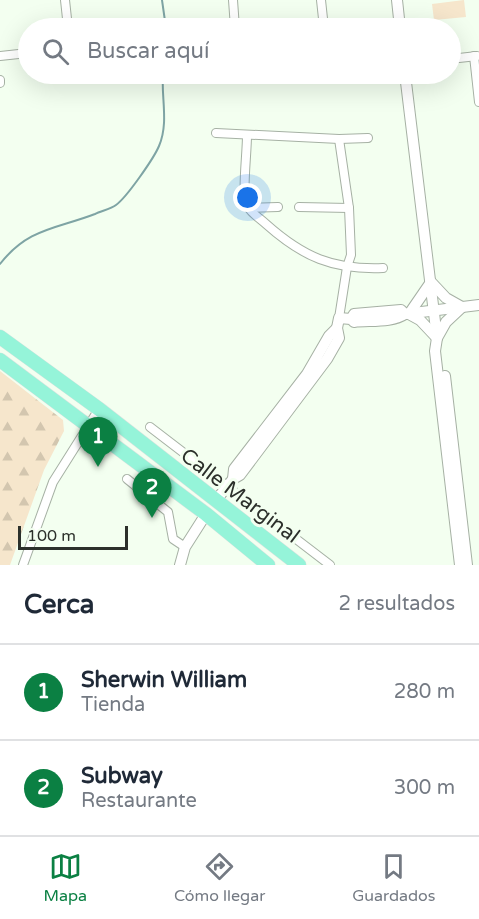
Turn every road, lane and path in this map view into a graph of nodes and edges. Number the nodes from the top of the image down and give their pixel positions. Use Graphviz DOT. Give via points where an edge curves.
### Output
graph roads {
  1 [pos="65,0"];
  2 [pos="233,0"];
  3 [pos="321,0"];
  4 [pos="397,0"];
  5 [pos="67,18"];
  6 [pos="234,18"];
  7 [pos="323,18"];
  8 [pos="399,18"];
  9 [pos="18,54"];
  10 [pos="0,56"];
  11 [pos="476,56"];
  12 [pos="461,58"];
  13 [pos="406,84"];
  14 [pos="479,102"];
  15 [pos="216,133"];
  16 [pos="247,135"];
  17 [pos="368,138"];
  18 [pos="339,139"];
  19 [pos="249,207"];
  20 [pos="278,207"];
  21 [pos="299,207"];
  22 [pos="349,207"];
  23 [pos="347,267"];
  24 [pos="383,268"];
  25 [pos="431,282"];
  26 [pos="479,305"];
  27 [pos="462,307"];
  28 [pos="434,311"];
  29 [pos="407,314"];
  30 [pos="338,323"];
  31 [pos="0,337"];
  32 [pos="437,341"];
  33 [pos="0,360"];
  34 [pos="99,409"];
  35 [pos="88,425"];
  36 [pos="150,427"];
  37 [pos="127,480"];
  38 [pos="230,483"];
  39 [pos="217,500"];
  40 [pos="206,514"];
  41 [pos="185,547"];
  42 [pos="23,565"];
  43 [pos="180,565"];
  44 [pos="268,565"];
  45 [pos="299,565"];
  46 [pos="330,565"];
  47 [pos="460,565"];
  48 [pos="467,565"];
  1 -- 5 [label="street"];
  2 -- 6 [label="street"];
  3 -- 7 [label="street"];
  4 -- 8 [label="street"];
  9 -- 10 [label="street"];
  11 -- 12 [label="street"];
  11 -- 14 [label="street"];
  13 -- 25 [label="street"];
  15 -- 16 [label="street"];
  16 -- 18 [label="street"];
  16 -- 19 [label="street" via="245,200"];
  17 -- 18 [label="street"];
  18 -- 22 [label="street"];
  19 -- 20 [label="street"];
  19 -- 23 [label="street" via="302,252"];
  21 -- 22 [label="street"];
  22 -- 23 [label="street" via="351,255"];
  23 -- 24 [label="street"];
  23 -- 30 [label="street"];
  25 -- 27 [label="street" via="446,298"];
  25 -- 28 [label="street"];
  25 -- 29 [label="street"];
  26 -- 27 [label="street"];
  27 -- 28 [label="street"];
  27 -- 32 [label="street" via="446,322"];
  28 -- 29 [label="street"];
  28 -- 32 [label="street"];
  29 -- 30 [label="street" via="400,310 389,315 354,314"];
  29 -- 32 [label="street" via="420,320"];
  30 -- 38 [label="street" via="300,390 251,454 240,476"];
  31 -- 34 [label="main road"];
  32 -- 47 [label="street" via="435,351"];
  32 -- 48 [label="street" via="442,350"];
  33 -- 35 [label="main road"];
  34 -- 35 [label="street"];
  34 -- 39 [label="main road"];
  35 -- 40 [label="main road"];
  35 -- 42 [label="street" via="53,482"];
  36 -- 38 [label="street, Calle Marginal"];
  37 -- 41 [label="street" via="168,512 173,539"];
  38 -- 39 [label="street"];
  38 -- 46 [label="street, Calle Marginal"];
  39 -- 45 [label="main road"];
  40 -- 41 [label="street"];
  40 -- 44 [label="main road"];
  41 -- 43 [label="street"];
}
